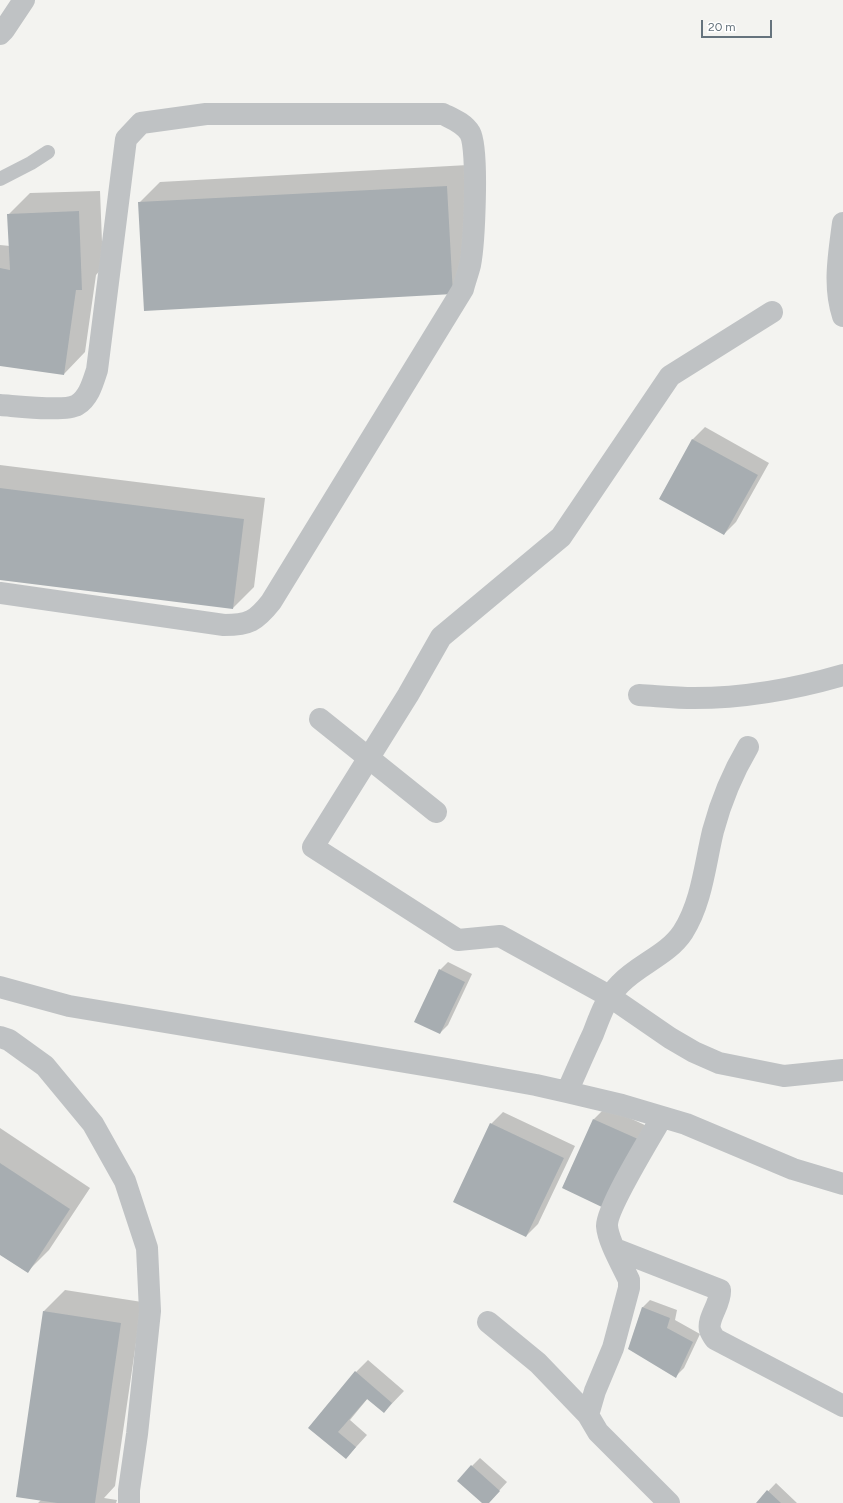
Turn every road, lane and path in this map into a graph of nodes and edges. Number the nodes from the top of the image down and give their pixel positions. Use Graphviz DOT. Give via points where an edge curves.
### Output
graph roads {
  1 [pos="24,0"];
  2 [pos="0,34"];
  3 [pos="48,152"];
  4 [pos="0,179"];
  5 [pos="843,223"];
  6 [pos="772,312"];
  7 [pos="843,316"];
  8 [pos="0,405"];
  9 [pos="0,593"];
  10 [pos="843,675"];
  11 [pos="639,695"];
  12 [pos="320,719"];
  13 [pos="748,747"];
  14 [pos="368,758"];
  15 [pos="436,812"];
  16 [pos="0,987"];
  17 [pos="609,996"];
  18 [pos="0,1036"];
  19 [pos="843,1070"];
  20 [pos="567,1092"];
  21 [pos="662,1117"];
  22 [pos="843,1184"];
  23 [pos="615,1249"];
  24 [pos="488,1322"];
  25 [pos="843,1406"];
  26 [pos="588,1415"];
  27 [pos="129,1503"];
  28 [pos="669,1503"];
  1 -- 2 [label="street"];
  3 -- 4 [label="lane"];
  5 -- 7 [label="street" via="838,270 840,307"];
  6 -- 14 [label="street" via="670,376 561,537 441,637"];
  8 -- 9 [label="street" via="63,408 78,405 89,392 97,370 126,139 141,124 206,114 443,114 462,123 471,134 474,151 474,225 470,264 463,289 260,616 251,622 224,625"];
  10 -- 11 [label="street" via="751,694 695,698"];
  12 -- 14 [label="street"];
  13 -- 17 [label="street" via="725,792 704,876 693,912 683,932 672,946 621,982"];
  14 -- 15 [label="street"];
  14 -- 17 [label="street" via="313,847 458,940 500,936"];
  16 -- 20 [label="street" via="69,1006 447,1069"];
  17 -- 19 [label="street" via="670,1038 719,1063 784,1076"];
  17 -- 20 [label="street"];
  18 -- 27 [label="street" via="45,1066 93,1124 124,1181 147,1248 150,1311"];
  20 -- 21 [label="street"];
  21 -- 22 [label="street" via="722,1138 793,1169"];
  21 -- 23 [label="street" via="607,1218 609,1238"];
  23 -- 25 [label="street" via="720,1290 720,1298 710,1323 710,1330 715,1339"];
  23 -- 26 [label="street" via="629,1288 614,1348 595,1391"];
  24 -- 26 [label="street" via="538,1363"];
  26 -- 28 [label="street" via="598,1432"];
}
